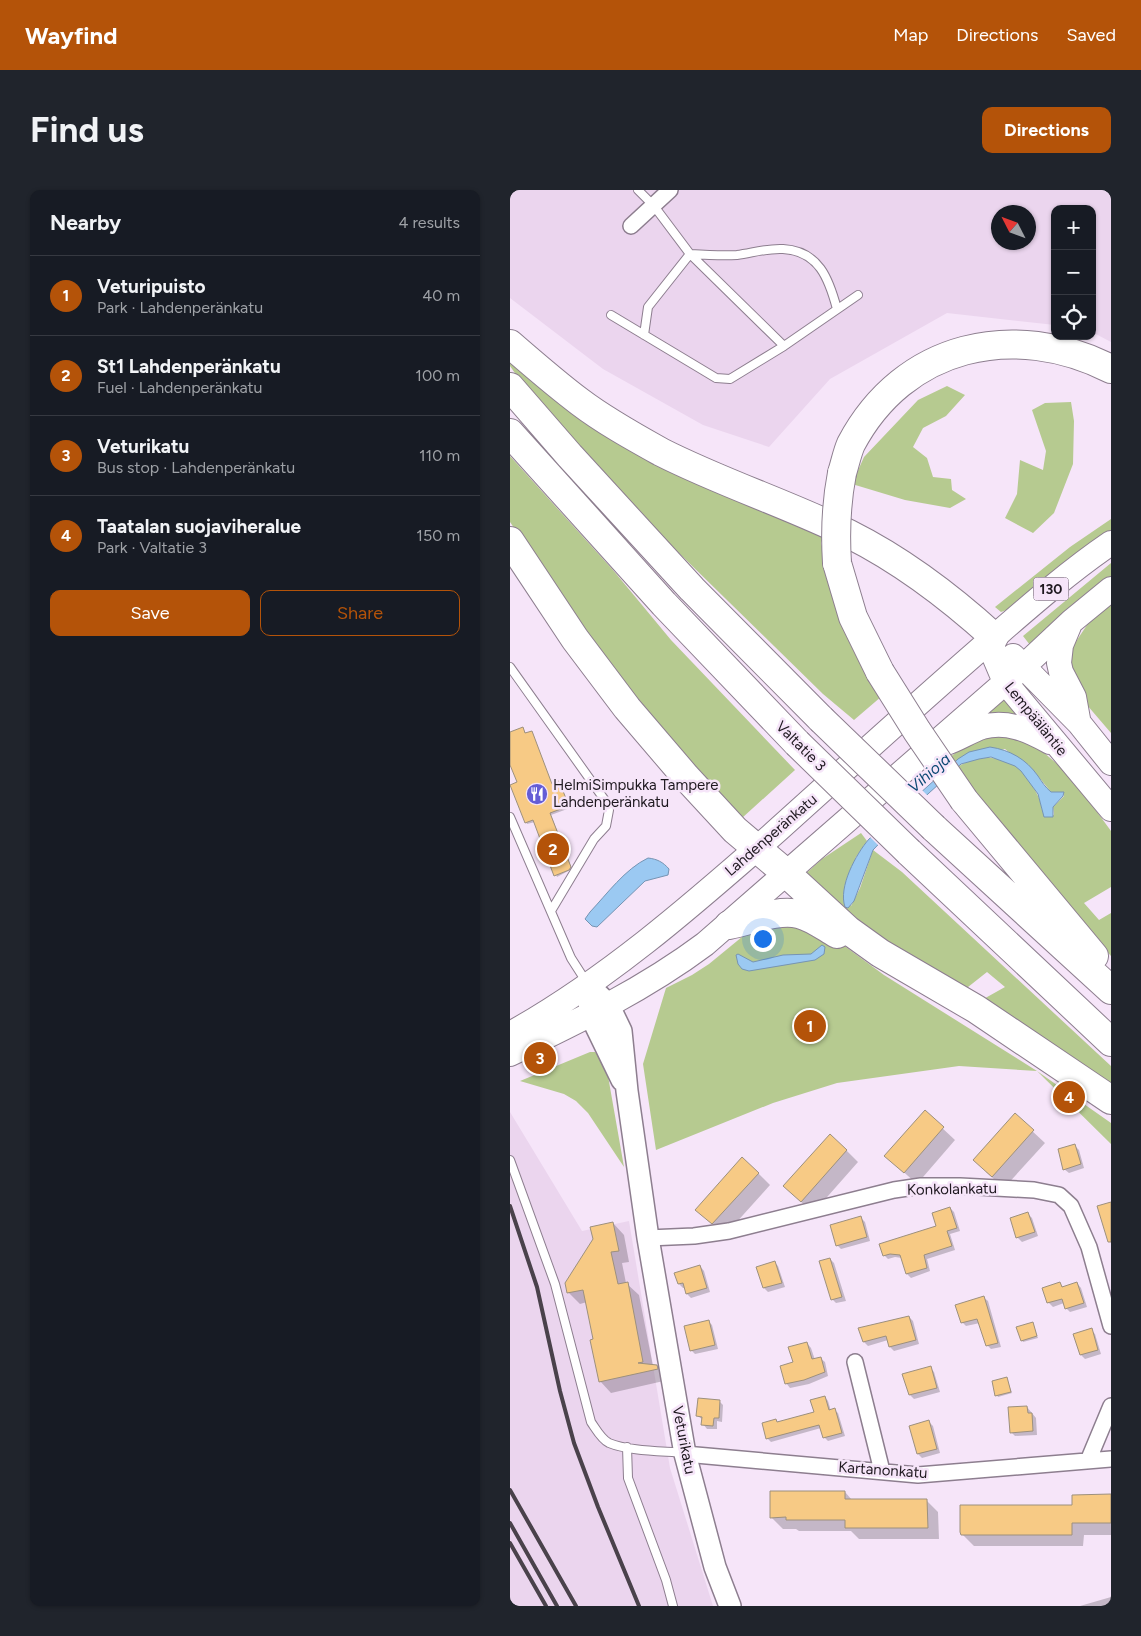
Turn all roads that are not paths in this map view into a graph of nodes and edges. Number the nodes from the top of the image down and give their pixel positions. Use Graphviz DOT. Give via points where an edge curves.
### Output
graph roads {
  1 [pos="638,190"];
  2 [pos="670,190"];
  3 [pos="654,206"];
  4 [pos="632,226"];
  5 [pos="690,254"];
  6 [pos="858,295"];
  7 [pos="837,309"];
  8 [pos="611,315"];
  9 [pos="644,335"];
  10 [pos="510,344"];
  11 [pos="784,346"];
  12 [pos="1111,369"];
  13 [pos="510,387"];
  14 [pos="510,433"];
  15 [pos="510,541"];
  16 [pos="1111,543"];
  17 [pos="1111,589"];
  18 [pos="1072,621"];
  19 [pos="994,637"];
  20 [pos="1024,666"];
  21 [pos="510,667"];
  22 [pos="1005,682"];
  23 [pos="1079,723"];
  24 [pos="1059,747"];
  25 [pos="928,750"];
  26 [pos="1111,762"];
  27 [pos="1111,809"];
  28 [pos="510,817"];
  29 [pos="756,848"];
  30 [pos="786,874"];
  31 [pos="551,911"];
  32 [pos="729,925"];
  33 [pos="880,953"];
  34 [pos="1111,976"];
  35 [pos="588,985"];
  36 [pos="1111,990"];
  37 [pos="599,1009"];
  38 [pos="510,1034"];
  39 [pos="1111,1042"];
  40 [pos="510,1054"];
  41 [pos="1111,1100"];
  42 [pos="510,1160"];
  43 [pos="648,1238"];
  44 [pos="1111,1326"];
  45 [pos="855,1362"];
  46 [pos="1111,1406"];
  47 [pos="627,1447"];
  48 [pos="685,1454"];
  49 [pos="1111,1460"];
  50 [pos="1088,1461"];
  51 [pos="882,1471"];
  52 [pos="673,1606"];
  53 [pos="730,1606"];
  1 -- 3 [label="lane"];
  2 -- 3 [label="street"];
  3 -- 4 [label="street"];
  3 -- 5 [label="lane"];
  5 -- 7 [label="lane" via="735,255 783,249 800,252 819,265 831,284"];
  5 -- 9 [label="lane" via="648,307"];
  5 -- 11 [label="lane"];
  6 -- 7 [label="lane"];
  7 -- 11 [label="lane"];
  8 -- 9 [label="lane"];
  9 -- 11 [label="lane" via="716,378 730,379"];
  10 -- 19 [label="highway" via="611,423 662,452 849,534 889,556 959,605"];
  12 -- 34 [label="highway, bridge" via="1064,350 996,344 950,354 926,367 884,398 850,446 836,503 835,533 836,563 853,617 880,672 964,800"];
  13 -- 36 [label="highway, bridge" via="692,589 821,719"];
  14 -- 39 [label="highway, Valtatie 3, bridge" via="664,604 797,743"];
  15 -- 29 [label="highway" via="575,639 627,708 686,777"];
  16 -- 19 [label="main road, Lahdenperänkatu / 130" via="1083,562"];
  17 -- 18 [label="main road, 130"];
  18 -- 20 [label="main road, 130"];
  18 -- 23 [label="main road, 130" via="1061,645 1059,663 1074,697"];
  19 -- 20 [label="main road, Lempääläntie"];
  19 -- 22 [label="main road, Lempääläntie" via="994,656"];
  19 -- 29 [label="main road, Lahdenperänkatu"];
  20 -- 22 [label="main road"];
  20 -- 23 [label="main road, Lempääläntie"];
  21 -- 31 [label="lane" via="609,810 606,826 594,839"];
  22 -- 24 [label="main road, Lempääläntie"];
  22 -- 25 [label="main road"];
  23 -- 26 [label="main road, Lempääläntie / 130"];
  24 -- 25 [label="main road" via="1020,727 995,724"];
  24 -- 27 [label="main road, Lempääläntie"];
  25 -- 30 [label="main road"];
  28 -- 31 [label="lane"];
  29 -- 30 [label="highway"];
  29 -- 35 [label="main road, Lahdenperänkatu" via="653,936"];
  30 -- 32 [label="main road"];
  30 -- 33 [label="highway" via="848,930"];
  31 -- 35 [label="lane"];
  32 -- 33 [label="highway" via="767,915 799,914"];
  32 -- 37 [label="main road" via="656,978"];
  33 -- 41 [label="highway" via="976,1009"];
  35 -- 37 [label="street, Veturikatu"];
  35 -- 38 [label="main road, Lahdenperänkatu"];
  37 -- 40 [label="main road"];
  37 -- 43 [label="street, Veturikatu" via="627,1091"];
  42 -- 47 [label="lane" via="555,1284 592,1422 608,1442"];
  43 -- 44 [label="street, Konkolankatu" via="730,1231 921,1186 1050,1192 1071,1206 1089,1248"];
  43 -- 48 [label="street, Veturikatu"];
  45 -- 51 [label="street"];
  46 -- 50 [label="street"];
  47 -- 48 [label="lane"];
  47 -- 52 [label="lane" via="628,1478"];
  48 -- 51 [label="street, Kartanonkatu"];
  48 -- 53 [label="street, Veturikatu" via="715,1567"];
  49 -- 50 [label="street, Kartanonkatu"];
  50 -- 51 [label="street, Kartanonkatu" via="918,1475"];
}
